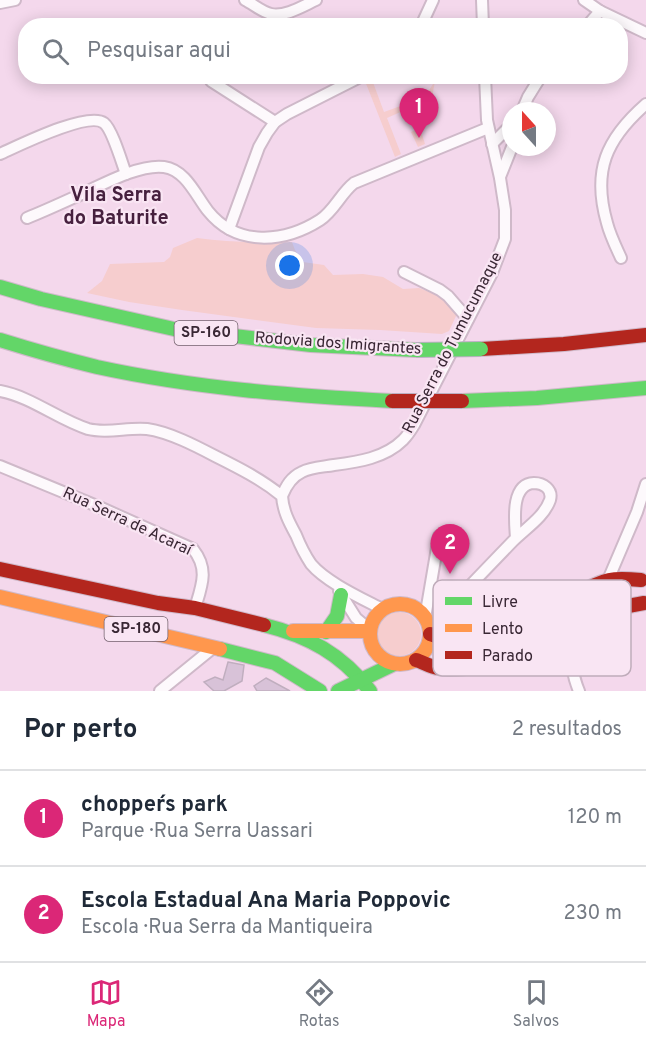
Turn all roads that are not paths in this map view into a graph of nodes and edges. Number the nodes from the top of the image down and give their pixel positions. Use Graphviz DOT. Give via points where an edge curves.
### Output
graph roads {
  1 [pos="15,0"];
  2 [pos="245,0"];
  3 [pos="316,0"];
  4 [pos="433,0"];
  5 [pos="482,0"];
  6 [pos="584,0"];
  7 [pos="0,3"];
  8 [pos="600,10"];
  9 [pos="425,18"];
  10 [pos="483,18"];
  11 [pos="594,18"];
  12 [pos="616,18"];
  13 [pos="628,24"];
  14 [pos="646,33"];
  15 [pos="216,84"];
  16 [pos="346,84"];
  17 [pos="485,84"];
  18 [pos="536,84"];
  19 [pos="526,102"];
  20 [pos="646,104"];
  21 [pos="275,122"];
  22 [pos="488,128"];
  23 [pos="502,134"];
  24 [pos="492,144"];
  25 [pos="0,154"];
  26 [pos="509,156"];
  27 [pos="126,174"];
  28 [pos="500,178"];
  29 [pos="27,218"];
  30 [pos="229,229"];
  31 [pos="621,258"];
  32 [pos="404,272"];
  33 [pos="0,286"];
  34 [pos="468,319"];
  35 [pos="646,335"];
  36 [pos="0,340"];
  37 [pos="646,388"];
  38 [pos="0,391"];
  39 [pos="2,468"];
  40 [pos="646,484"];
  41 [pos="282,496"];
  42 [pos="439,536"];
  43 [pos="516,538"];
  44 [pos="0,569"];
  45 [pos="643,578"];
  46 [pos="434,580"];
  47 [pos="474,580"];
  48 [pos="608,580"];
  49 [pos="65,583"];
  50 [pos="433,585"];
  51 [pos="338,589"];
  52 [pos="0,597"];
  53 [pos="645,603"];
  54 [pos="195,608"];
  55 [pos="382,609"];
  56 [pos="58,610"];
  57 [pos="433,621"];
  58 [pos="428,626"];
  59 [pos="433,629"];
  60 [pos="369,630"];
  61 [pos="288,631"];
  62 [pos="326,632"];
  63 [pos="214,647"];
  64 [pos="416,660"];
  65 [pos="394,664"];
  66 [pos="433,666"];
  67 [pos="575,676"];
  68 [pos="361,679"];
  69 [pos="304,685"];
  70 [pos="160,691"];
  71 [pos="320,691"];
  72 [pos="338,691"];
  73 [pos="370,691"];
  74 [pos="579,691"];
  1 -- 7 [label="street"];
  2 -- 3 [label="street" via="273,14"];
  4 -- 9 [label="street"];
  5 -- 10 [label="street"];
  6 -- 8 [label="street"];
  8 -- 11 [label="street"];
  8 -- 12 [label="street"];
  13 -- 14 [label="street"];
  15 -- 21 [label="street"];
  16 -- 21 [label="street"];
  17 -- 22 [label="street, Rua Serra do Tumucumaque"];
  18 -- 19 [label="street"];
  20 -- 31 [label="street" via="618,132 604,164 602,205"];
  21 -- 30 [label="street" via="259,147"];
  22 -- 24 [label="street, Rua Serra do Tumucumaque"];
  22 -- 30 [label="street" via="354,183 324,218 291,234 255,238"];
  23 -- 24 [label="street"];
  24 -- 28 [label="street, Rua Serra do Tumucumaque"];
  25 -- 27 [label="street" via="68,126 99,121 110,132"];
  26 -- 28 [label="street"];
  27 -- 29 [label="street"];
  27 -- 30 [label="street" via="162,166 179,173 210,214"];
  28 -- 34 [label="street, Rua Serra do Tumucumaque" via="505,239"];
  32 -- 34 [label="street" via="440,290"];
  33 -- 35 [label="main road, Rodovia dos Imigrantes / SP-160, bridge" via="174,329 311,345 481,349"];
  34 -- 41 [label="street, Rua Serra do Tumucumaque" via="404,439 372,457 300,472"];
  36 -- 37 [label="main road, bridge" via="117,370 202,385 309,397 462,401"];
  38 -- 41 [label="street" via="34,402 90,429 149,429 174,437 244,470"];
  39 -- 54 [label="street, Rua Serra de Acaraí" via="193,549 203,567"];
  40 -- 48 [label="street"];
  41 -- 51 [label="street" via="285,515 307,558"];
  42 -- 46 [label="street"];
  43 -- 43 [label="street" via="548,504 551,496 546,487 528,484 518,493"];
  43 -- 47 [label="street"];
  44 -- 49 [label="main road, SP-180"];
  45 -- 48 [label="main road"];
  45 -- 53 [label="main road" via="639,594"];
  49 -- 54 [label="main road, SP-180"];
  49 -- 56 [label="main road" via="57,596"];
  50 -- 58 [label="street"];
  51 -- 55 [label="street"];
  51 -- 60 [label="street" via="356,618"];
  51 -- 62 [label="main road" via="337,616"];
  52 -- 56 [label="main road, SP-180"];
  54 -- 61 [label="main road, SP-180"];
  55 -- 58 [label="main road" via="404,604 418,609"];
  55 -- 60 [label="main road"];
  56 -- 63 [label="main road, SP-180"];
  57 -- 58 [label="street"];
  58 -- 59 [label="main road"];
  58 -- 64 [label="main road" via="428,644"];
  60 -- 62 [label="main road"];
  60 -- 65 [label="main road" via="378,656"];
  61 -- 62 [label="main road"];
  61 -- 68 [label="main road, SP-180" via="322,646"];
  63 -- 69 [label="main road, SP-180" via="275,663"];
  63 -- 70 [label="street"];
  64 -- 65 [label="main road"];
  64 -- 66 [label="main road"];
  65 -- 68 [label="main road"];
  67 -- 74 [label="street"];
  68 -- 72 [label="main road"];
  68 -- 73 [label="main road, SP-180"];
  69 -- 71 [label="main road, SP-180"];
}
